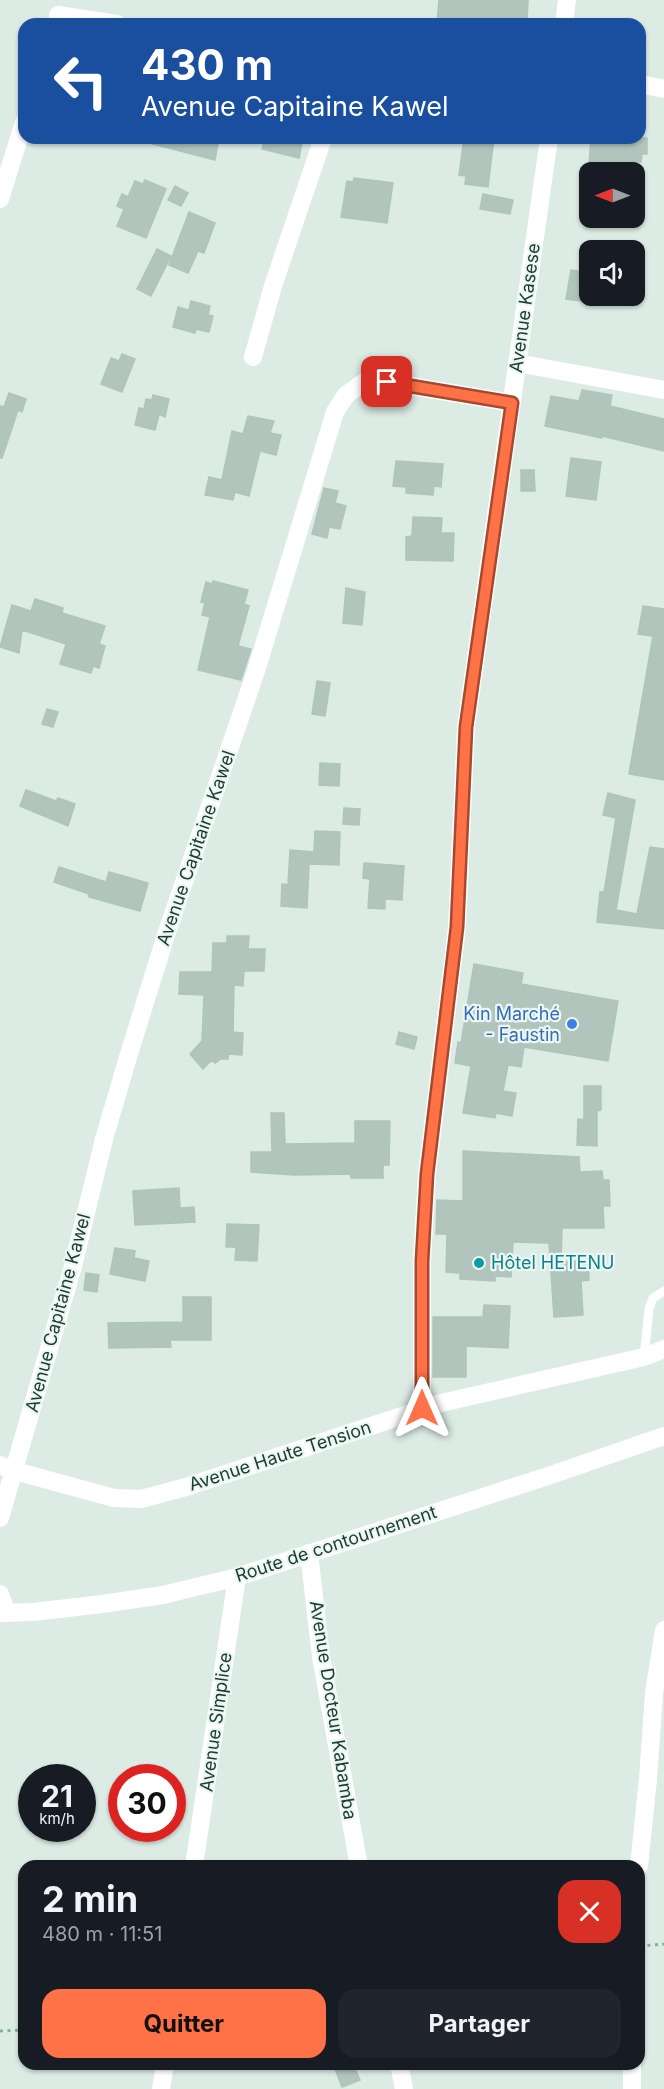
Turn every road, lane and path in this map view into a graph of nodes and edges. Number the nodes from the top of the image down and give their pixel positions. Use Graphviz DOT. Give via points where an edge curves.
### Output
graph roads {
  1 [pos="567,0"];
  2 [pos="58,13"];
  3 [pos="85,18"];
  4 [pos="565,18"];
  5 [pos="646,85"];
  6 [pos="664,88"];
  7 [pos="18,141"];
  8 [pos="320,144"];
  9 [pos="548,144"];
  10 [pos="0,199"];
  11 [pos="253,357"];
  12 [pos="518,363"];
  13 [pos="664,390"];
  14 [pos="512,403"];
  15 [pos="664,1291"];
  16 [pos="664,1349"];
  17 [pos="644,1357"];
  18 [pos="422,1408"];
  19 [pos="664,1436"];
  20 [pos="8,1468"];
  21 [pos="0,1518"];
  22 [pos="309,1553"];
  23 [pos="237,1577"];
  24 [pos="0,1594"];
  25 [pos="3,1613"];
  26 [pos="664,1630"];
  27 [pos="195,1860"];
  28 [pos="358,1860"];
  29 [pos="640,1860"];
  30 [pos="664,1944"];
  31 [pos="645,1946"];
  32 [pos="18,2030"];
  33 [pos="0,2031"];
  34 [pos="164,2070"];
  35 [pos="400,2070"];
  36 [pos="632,2070"];
  37 [pos="161,2089"];
  38 [pos="404,2089"];
  39 [pos="632,2089"];
  1 -- 4 [label="street"];
  2 -- 3 [label="street"];
  5 -- 6 [label="street"];
  7 -- 10 [label="street"];
  8 -- 11 [label="street"];
  9 -- 12 [label="street, Avenue Kasese"];
  12 -- 13 [label="street"];
  12 -- 14 [label="street, Avenue Kasese"];
  14 -- 18 [label="street, Avenue Kasese" via="466,727 456,937 427,1174 422,1261"];
  14 -- 20 [label="street, Avenue Capitaine Kawel" via="387,382 364,382 346,395 335,412 256,671 129,1054 73,1266"];
  15 -- 17 [label="lane" via="653,1298 649,1309"];
  16 -- 17 [label="street, Avenue Haute Tension"];
  17 -- 18 [label="street, Avenue Haute Tension"];
  18 -- 20 [label="street, Avenue Haute Tension" via="141,1499 114,1498"];
  19 -- 22 [label="street, Route de contournement"];
  20 -- 21 [label="street"];
  22 -- 23 [label="street, Route de contournement"];
  22 -- 28 [label="street, Avenue Docteur Kabamba" via="321,1657"];
  23 -- 25 [label="street, Route de contournement" via="112,1603"];
  23 -- 27 [label="street, Avenue Simplice"];
  24 -- 25 [label="street"];
  26 -- 29 [label="street" via="654,1693"];
  30 -- 31 [label="path"];
  32 -- 33 [label="path"];
  34 -- 37 [label="street"];
  35 -- 38 [label="street"];
  36 -- 39 [label="street"];
}
